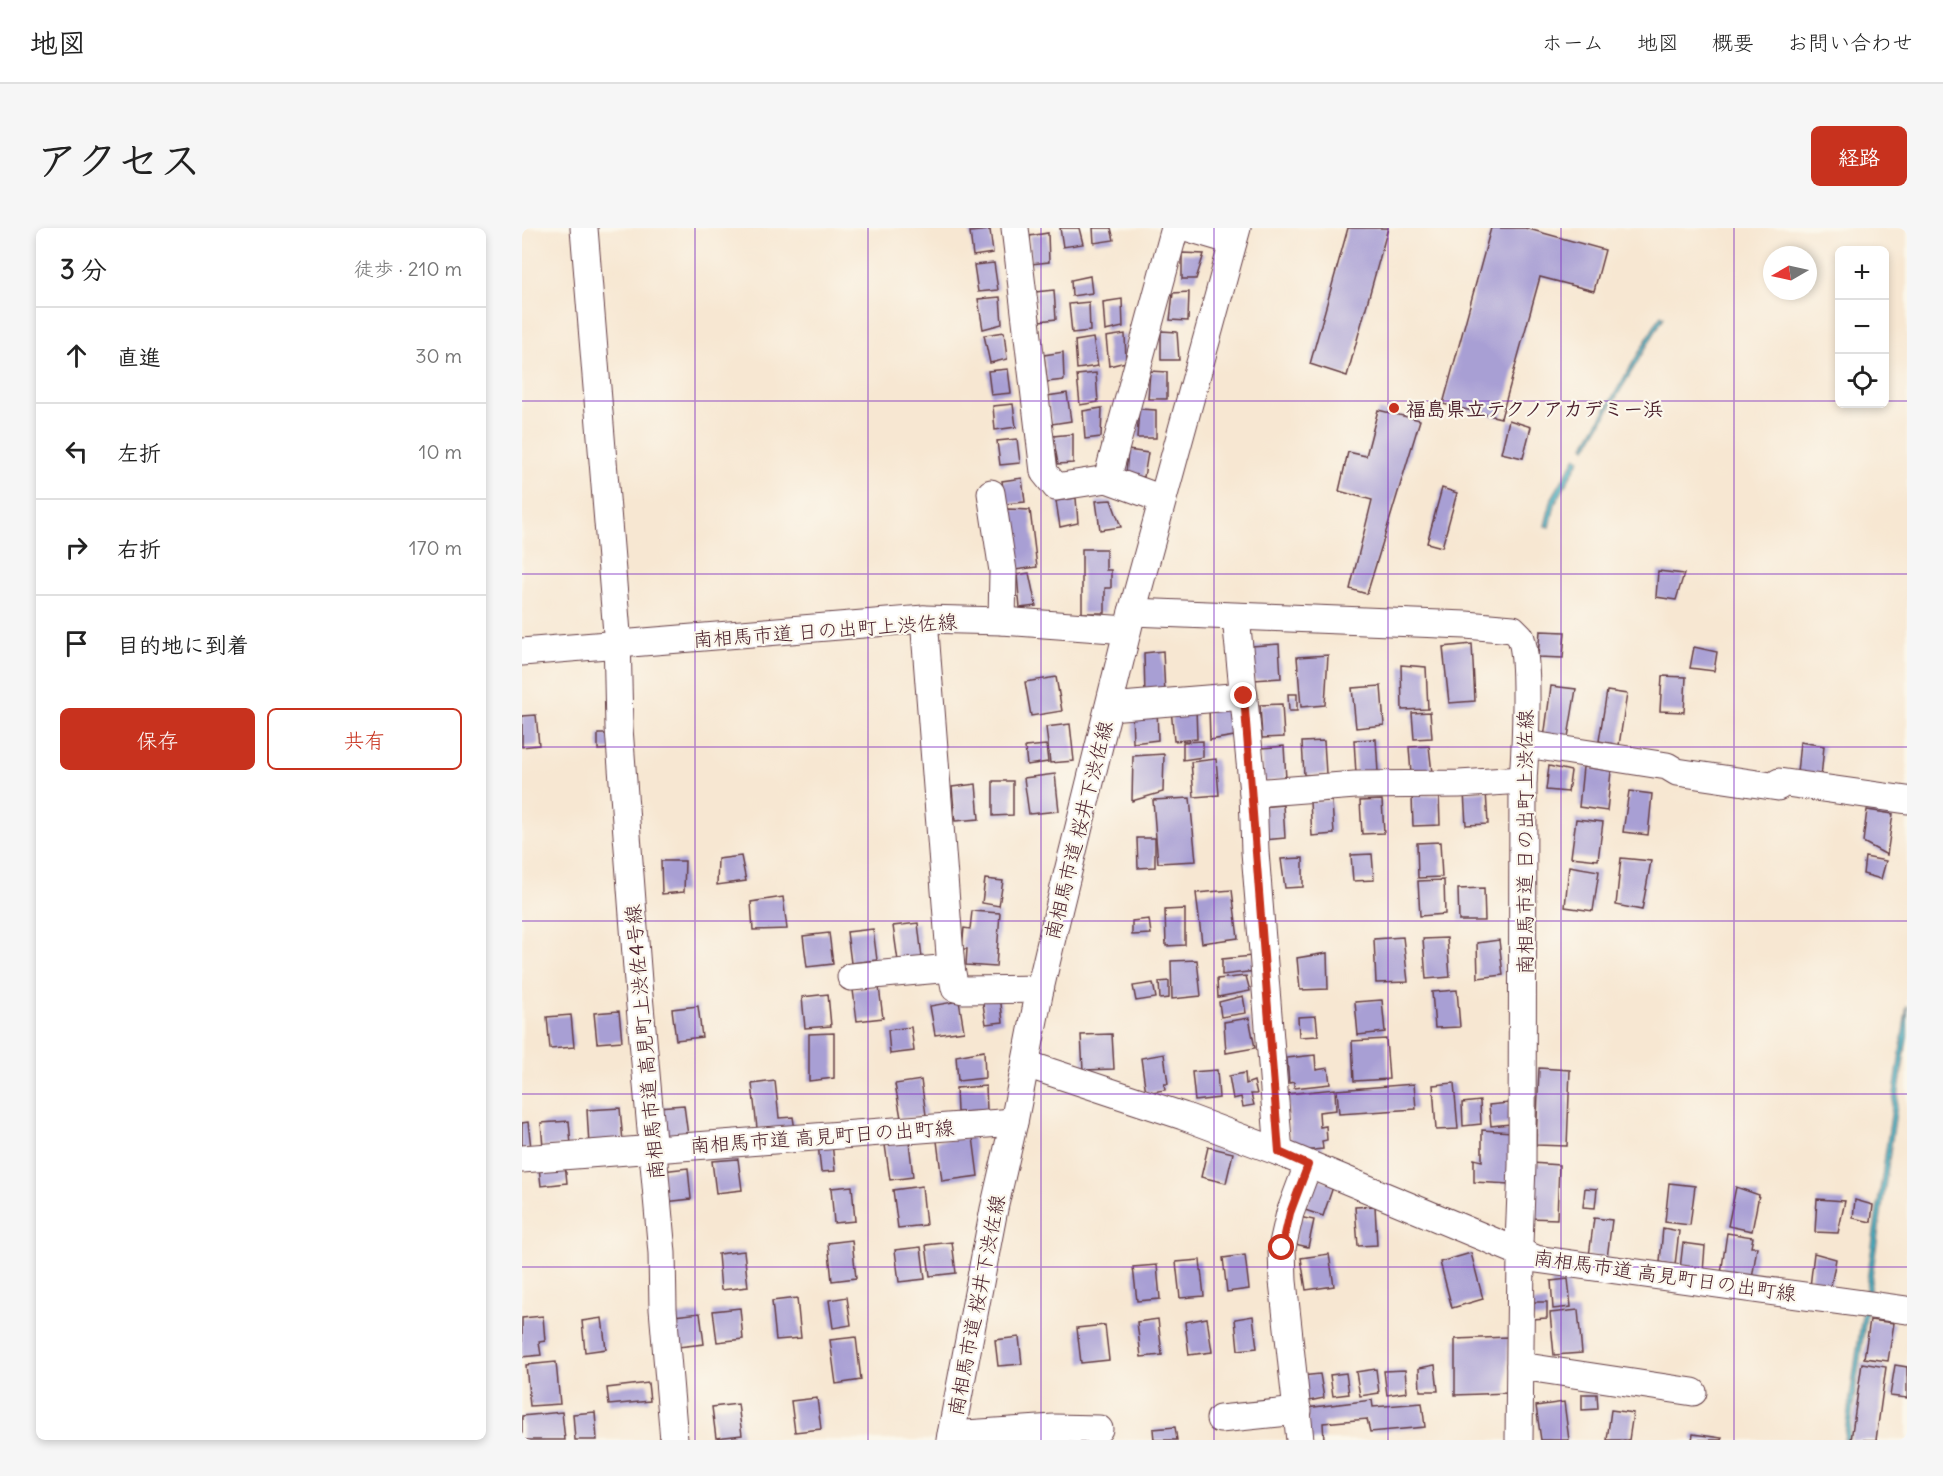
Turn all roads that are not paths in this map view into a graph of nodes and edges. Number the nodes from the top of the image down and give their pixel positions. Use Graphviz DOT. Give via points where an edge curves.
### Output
graph roads {
  1 [pos="584,228"];
  2 [pos="1015,228"];
  3 [pos="1175,228"];
  4 [pos="1189,228"];
  5 [pos="1235,235"];
  6 [pos="1107,479"];
  7 [pos="991,493"];
  8 [pos="1162,499"];
  9 [pos="1236,617"];
  10 [pos="924,619"];
  11 [pos="1002,621"];
  12 [pos="1130,621"];
  13 [pos="616,644"];
  14 [pos="522,652"];
  15 [pos="1244,696"];
  16 [pos="1109,707"];
  17 [pos="1526,744"];
  18 [pos="1524,780"];
  19 [pos="1252,793"];
  20 [pos="1907,800"];
  21 [pos="951,968"];
  22 [pos="850,977"];
  23 [pos="1040,988"];
  24 [pos="1026,1064"];
  25 [pos="1014,1122"];
  26 [pos="653,1148"];
  27 [pos="1279,1152"];
  28 [pos="522,1159"];
  29 [pos="1308,1165"];
  30 [pos="1521,1254"];
  31 [pos="1907,1310"];
  32 [pos="1520,1366"];
  33 [pos="1693,1392"];
  34 [pos="1298,1411"];
  35 [pos="1220,1419"];
  36 [pos="1099,1430"];
  37 [pos="951,1437"];
  38 [pos="674,1440"];
  39 [pos="1300,1440"];
  40 [pos="1519,1440"];
  1 -- 13 [label="street, 南相馬市道 高見町上渋佐4号線"];
  2 -- 6 [label="street" via="1044,472 1056,487"];
  3 -- 6 [label="street"];
  4 -- 5 [label="street"];
  5 -- 8 [label="street, 南相馬市道 桜井下渋佐線"];
  6 -- 8 [label="street"];
  7 -- 11 [label="street" via="1003,571"];
  8 -- 12 [label="street, 南相馬市道 桜井下渋佐線"];
  9 -- 12 [label="street, 南相馬市道 日の出町上渋佐線"];
  9 -- 15 [label="street"];
  9 -- 17 [label="street, 南相馬市道 日の出町上渋佐線" via="1514,629 1524,653"];
  10 -- 11 [label="street, 南相馬市道 日の出町上渋佐線"];
  10 -- 13 [label="street, 南相馬市道 日の出町上渋佐線"];
  10 -- 21 [label="street"];
  11 -- 12 [label="street, 南相馬市道 日の出町上渋佐線"];
  12 -- 16 [label="street, 南相馬市道 桜井下渋佐線"];
  13 -- 14 [label="street, 南相馬市道 日の出町上渋佐線"];
  13 -- 26 [label="street, 南相馬市道 高見町上渋佐4号線" via="619,728"];
  15 -- 16 [label="street"];
  15 -- 19 [label="street"];
  16 -- 23 [label="street, 南相馬市道 桜井下渋佐線"];
  17 -- 18 [label="street, 南相馬市道 日の出町上渋佐線"];
  17 -- 20 [label="street" via="1778,787 1779,782"];
  18 -- 19 [label="street" via="1355,785"];
  18 -- 30 [label="street, 南相馬市道 日の出町上渋佐線"];
  19 -- 27 [label="street"];
  21 -- 22 [label="street"];
  21 -- 23 [label="street" via="955,988 963,990"];
  23 -- 24 [label="street, 南相馬市道 桜井下渋佐線"];
  24 -- 25 [label="street, 南相馬市道 桜井下渋佐線"];
  24 -- 27 [label="street, 南相馬市道 高見町日の出町線"];
  25 -- 26 [label="street, 南相馬市道 高見町日の出町線"];
  25 -- 37 [label="street, 南相馬市道 桜井下渋佐線"];
  26 -- 28 [label="street, 南相馬市道 高見町日の出町線"];
  26 -- 38 [label="street, 南相馬市道 高見町上渋佐4号線"];
  27 -- 29 [label="street, 南相馬市道 高見町日の出町線"];
  29 -- 30 [label="street, 南相馬市道 高見町日の出町線"];
  29 -- 34 [label="street" via="1282,1248"];
  30 -- 31 [label="street, 南相馬市道 高見町日の出町線"];
  30 -- 32 [label="street, 南相馬市道 日の出町上渋佐線"];
  32 -- 33 [label="street"];
  32 -- 40 [label="street, 南相馬市道 日の出町上渋佐線"];
  34 -- 35 [label="street"];
  34 -- 39 [label="street"];
  36 -- 37 [label="street" via="1054,1428"];
}
